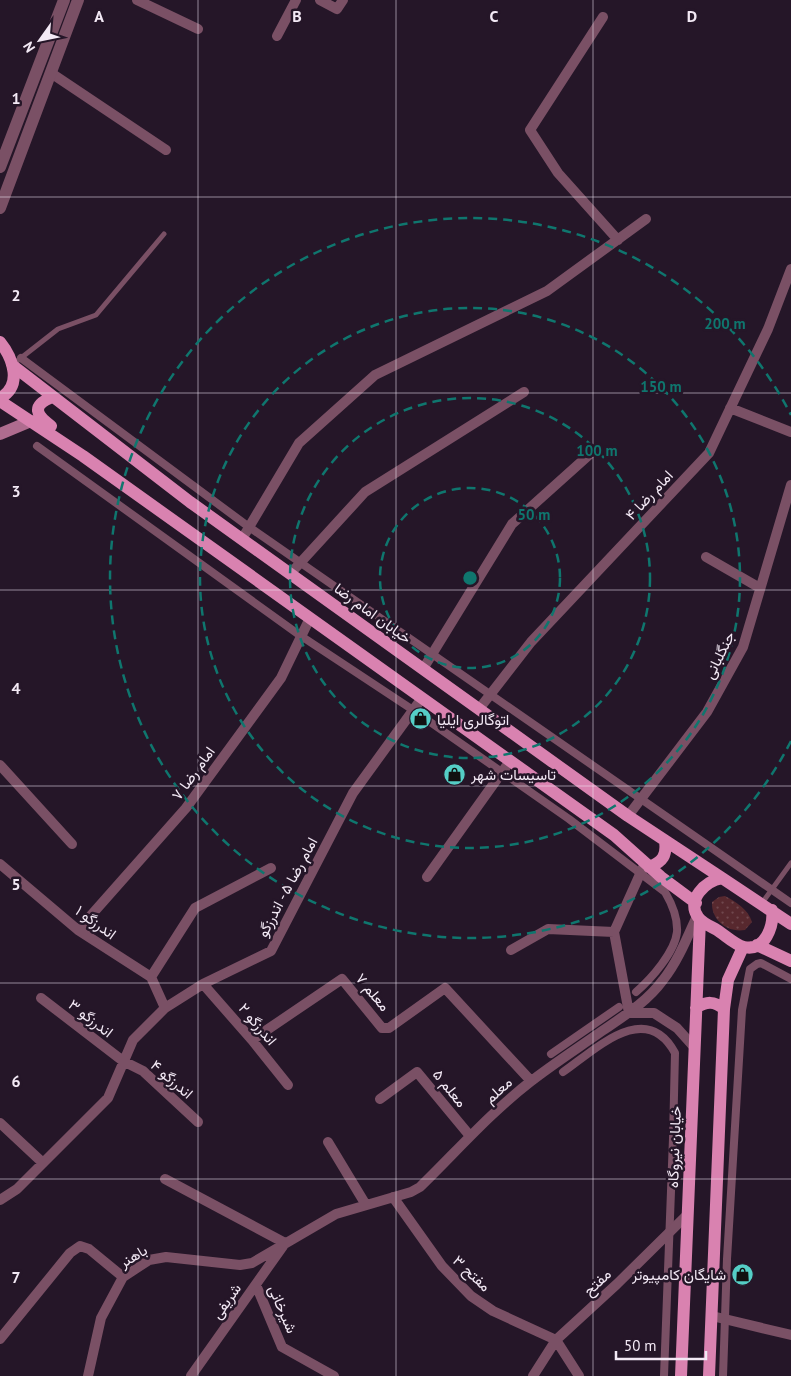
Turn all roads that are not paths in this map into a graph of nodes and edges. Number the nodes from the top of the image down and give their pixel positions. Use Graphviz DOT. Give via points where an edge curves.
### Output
graph roads {
  1 [pos="64,0"];
  2 [pos="78,0"];
  3 [pos="137,0"];
  4 [pos="296,0"];
  5 [pos="320,0"];
  6 [pos="343,0"];
  7 [pos="603,17"];
  8 [pos="198,29"];
  9 [pos="277,36"];
  10 [pos="51,73"];
  11 [pos="166,150"];
  12 [pos="0,167"];
  13 [pos="0,208"];
  14 [pos="646,219"];
  15 [pos="164,234"];
  16 [pos="618,240"];
  17 [pos="791,269"];
  18 [pos="0,342"];
  19 [pos="16,362"];
  20 [pos="524,392"];
  21 [pos="52,397"];
  22 [pos="0,400"];
  23 [pos="730,408"];
  24 [pos="31,421"];
  25 [pos="791,432"];
  26 [pos="0,434"];
  27 [pos="37,446"];
  28 [pos="590,454"];
  29 [pos="83,456"];
  30 [pos="791,485"];
  31 [pos="249,528"];
  32 [pos="242,540"];
  33 [pos="706,557"];
  34 [pos="300,563"];
  35 [pos="290,574"];
  36 [pos="760,588"];
  37 [pos="310,618"];
  38 [pos="301,636"];
  39 [pos="431,655"];
  40 [pos="422,669"];
  41 [pos="490,696"];
  42 [pos="422,698"];
  43 [pos="479,709"];
  44 [pos="412,710"];
  45 [pos="510,761"];
  46 [pos="0,765"];
  47 [pos="502,772"];
  48 [pos="640,800"];
  49 [pos="628,816"];
  50 [pos="664,841"];
  51 [pos="72,844"];
  52 [pos="791,863"];
  53 [pos="0,864"];
  54 [pos="271,868"];
  55 [pos="645,868"];
  56 [pos="427,877"];
  57 [pos="722,878"];
  58 [pos="771,891"];
  59 [pos="791,904"];
  60 [pos="766,907"];
  61 [pos="698,913"];
  62 [pos="791,924"];
  63 [pos="78,930"];
  64 [pos="614,932"];
  65 [pos="757,945"];
  66 [pos="743,947"];
  67 [pos="511,950"];
  68 [pos="791,961"];
  69 [pos="151,977"];
  70 [pos="791,979"];
  71 [pos="203,984"];
  72 [pos="636,992"];
  73 [pos="41,998"];
  74 [pos="619,1007"];
  75 [pos="166,1008"];
  76 [pos="696,1008"];
  77 [pos="724,1009"];
  78 [pos="629,1013"];
  79 [pos="252,1040"];
  80 [pos="694,1047"];
  81 [pos="550,1054"];
  82 [pos="123,1061"];
  83 [pos="562,1072"];
  84 [pos="531,1081"];
  85 [pos="288,1085"];
  86 [pos="380,1099"];
  87 [pos="198,1122"];
  88 [pos="0,1123"];
  89 [pos="470,1136"];
  90 [pos="328,1142"];
  91 [pos="43,1163"];
  92 [pos="165,1179"];
  93 [pos="394,1197"];
  94 [pos="0,1200"];
  95 [pos="366,1205"];
  96 [pos="688,1214"];
  97 [pos="670,1232"];
  98 [pos="285,1243"];
  99 [pos="123,1277"];
  100 [pos="256,1284"];
  101 [pos="712,1316"];
  102 [pos="726,1319"];
  103 [pos="791,1335"];
  104 [pos="0,1338"];
  105 [pos="556,1340"];
  106 [pos="88,1376"];
  107 [pos="191,1376"];
  108 [pos="334,1376"];
  109 [pos="533,1376"];
  110 [pos="579,1376"];
  111 [pos="664,1376"];
  112 [pos="681,1376"];
  113 [pos="709,1376"];
  114 [pos="723,1376"];
  1 -- 12 [label="street"];
  2 -- 10 [label="street"];
  3 -- 8 [label="street"];
  4 -- 9 [label="street"];
  5 -- 6 [label="street" via="337,9"];
  7 -- 16 [label="street" via="530,130 558,173"];
  10 -- 11 [label="street"];
  10 -- 13 [label="street"];
  14 -- 16 [label="street"];
  15 -- 19 [label="lane" via="96,314 58,329"];
  16 -- 31 [label="street" via="547,291 376,375 299,443"];
  17 -- 23 [label="street, امام رضا ۴" via="768,329"];
  18 -- 19 [label="main road"];
  19 -- 21 [label="main road, خیابان امام رضا"];
  19 -- 22 [label="main road" via="13,384"];
  19 -- 31 [label="street"];
  20 -- 34 [label="street" via="365,492"];
  21 -- 29 [label="main road" via="40,405 40,418 62,434"];
  21 -- 32 [label="main road, خیابان امام رضا"];
  22 -- 24 [label="main road"];
  23 -- 25 [label="street"];
  23 -- 41 [label="street, امام رضا ۴" via="709,453 531,642"];
  24 -- 26 [label="main road"];
  24 -- 29 [label="main road"];
  27 -- 38 [label="street"];
  28 -- 39 [label="street" via="512,524"];
  29 -- 37 [label="main road"];
  30 -- 36 [label="street, جنگلبانی"];
  31 -- 32 [label="street"];
  31 -- 34 [label="street"];
  32 -- 35 [label="main road, خیابان امام رضا"];
  33 -- 36 [label="street"];
  34 -- 35 [label="street"];
  34 -- 39 [label="street"];
  35 -- 40 [label="main road, خیابان امام رضا"];
  36 -- 48 [label="street, جنگلبانی" via="743,647 707,712"];
  37 -- 38 [label="street, امام رضا ۷"];
  37 -- 42 [label="main road"];
  38 -- 44 [label="street"];
  38 -- 63 [label="street, امام رضا ۷" via="281,678 186,808"];
  39 -- 40 [label="street"];
  39 -- 41 [label="street"];
  40 -- 43 [label="main road, خیابان امام رضا"];
  41 -- 43 [label="street, امام رضا ۴"];
  41 -- 48 [label="street"];
  42 -- 44 [label="street, امام رضا ۵ - اندرزگو"];
  42 -- 45 [label="main road"];
  43 -- 49 [label="main road, خیابان امام رضا"];
  44 -- 47 [label="street"];
  44 -- 71 [label="street, امام رضا ۵ - اندرزگو" via="353,793 271,951"];
  45 -- 47 [label="street"];
  45 -- 55 [label="main road" via="614,835"];
  46 -- 51 [label="street"];
  47 -- 55 [label="street"];
  47 -- 56 [label="street"];
  48 -- 49 [label="street, جنگلبانی"];
  48 -- 58 [label="street"];
  49 -- 50 [label="main road, خیابان امام رضا"];
  50 -- 55 [label="main road" via="664,858 658,864"];
  50 -- 57 [label="main road, خیابان امام رضا"];
  52 -- 58 [label="lane"];
  53 -- 63 [label="street, اندرزگو ۱"];
  54 -- 69 [label="street" via="195,908"];
  55 -- 61 [label="main road"];
  55 -- 64 [label="street"];
  55 -- 72 [label="street" via="674,907 677,930 662,964"];
  57 -- 60 [label="main road, خیابان امام رضا"];
  57 -- 61 [label="main road" via="702,888 696,898"];
  58 -- 59 [label="street"];
  58 -- 60 [label="lane"];
  60 -- 62 [label="main road, خیابان امام رضا"];
  60 -- 65 [label="main road" via="773,917 771,930"];
  61 -- 66 [label="main road"];
  61 -- 76 [label="main road, خیابان نیروگاه"];
  61 -- 78 [label="street, معلم" via="663,981"];
  63 -- 69 [label="street, اندرزگو ۱"];
  64 -- 67 [label="street" via="548,930"];
  64 -- 78 [label="street"];
  65 -- 66 [label="main road"];
  65 -- 68 [label="main road"];
  66 -- 77 [label="main road" via="728,980"];
  69 -- 75 [label="street"];
  70 -- 102 [label="street" via="761,963 750,969 747,982 742,1010"];
  71 -- 75 [label="street, امام رضا ۵ - اندرزگو"];
  71 -- 79 [label="street, اندرزگو ۲"];
  73 -- 82 [label="street, اندرزگو ۳"];
  74 -- 81 [label="street"];
  75 -- 82 [label="street, امام رضا ۵ - اندرزگو" via="132,1040"];
  76 -- 77 [label="main road" via="705,1002 716,1003"];
  76 -- 80 [label="main road, خیابان نیروگاه"];
  77 -- 101 [label="main road"];
  78 -- 80 [label="street" via="654,1013 677,1028"];
  78 -- 84 [label="street, معلم"];
  79 -- 84 [label="street, معلم ۷" via="342,979 382,1028 389,1028 445,988"];
  79 -- 85 [label="street, اندرزگو ۲"];
  80 -- 96 [label="main road, خیابان نیروگاه"];
  82 -- 87 [label="street, اندرزگو ۴" via="143,1072"];
  82 -- 91 [label="street, امام رضا ۵ - اندرزگو" via="108,1098"];
  83 -- 97 [label="street" via="611,1039 636,1028 652,1029 671,1045 675,1053"];
  84 -- 89 [label="street, معلم"];
  86 -- 89 [label="street, معلم ۵" via="417,1072"];
  88 -- 91 [label="street"];
  89 -- 93 [label="street, معلم" via="420,1187"];
  90 -- 95 [label="street"];
  91 -- 94 [label="street, امام رضا ۵ - اندرزگو" via="17,1189"];
  92 -- 98 [label="street"];
  93 -- 95 [label="street, معلم"];
  93 -- 105 [label="street, مفتح ۳" via="442,1266 471,1296 493,1311"];
  95 -- 98 [label="street, معلم" via="336,1214"];
  96 -- 97 [label="street, مفتح"];
  96 -- 112 [label="main road, خیابان نیروگاه"];
  97 -- 105 [label="street, مفتح"];
  97 -- 111 [label="street"];
  98 -- 99 [label="street, باهنر" via="252,1263 240,1265 166,1256 149,1260"];
  98 -- 100 [label="street, شریفی"];
  99 -- 104 [label="street" via="89,1249 80,1246 70,1253"];
  99 -- 106 [label="street, باهنر" via="101,1318"];
  100 -- 107 [label="street, شریفی"];
  100 -- 108 [label="street, شیرخانی" via="282,1346"];
  101 -- 102 [label="street"];
  101 -- 113 [label="main road"];
  102 -- 103 [label="street"];
  102 -- 114 [label="street"];
  105 -- 109 [label="street, مفتح"];
  105 -- 110 [label="street"];
}
